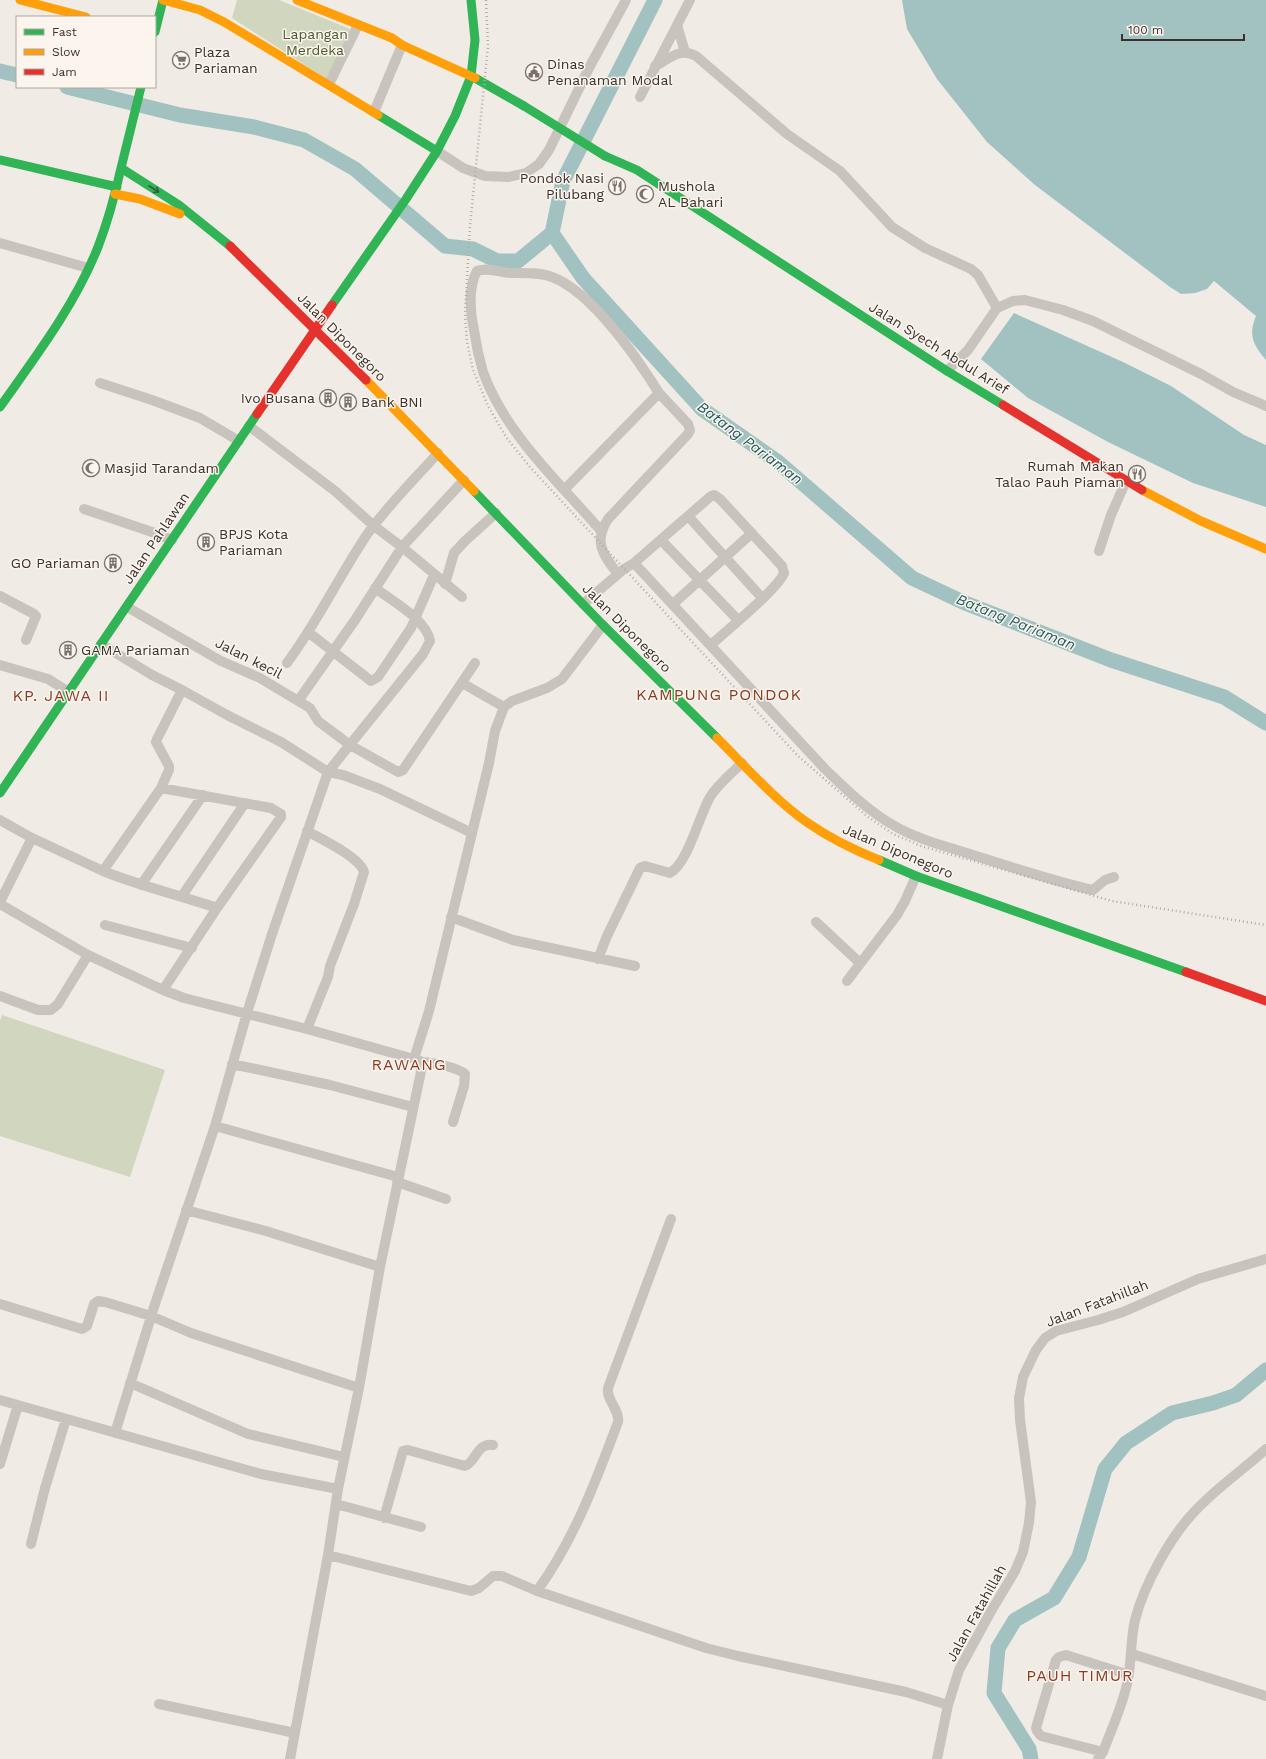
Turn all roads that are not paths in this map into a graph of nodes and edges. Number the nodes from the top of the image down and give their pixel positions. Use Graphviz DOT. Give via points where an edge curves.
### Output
graph roads {
  1 [pos="20,0"];
  2 [pos="163,0"];
  3 [pos="297,0"];
  4 [pos="471,0"];
  5 [pos="626,0"];
  6 [pos="690,0"];
  7 [pos="82,16"];
  8 [pos="358,25"];
  9 [pos="677,25"];
  10 [pos="156,28"];
  11 [pos="402,45"];
  12 [pos="685,52"];
  13 [pos="655,66"];
  14 [pos="471,76"];
  15 [pos="329,84"];
  16 [pos="140,90"];
  17 [pos="640,97"];
  18 [pos="374,112"];
  19 [pos="437,151"];
  20 [pos="0,160"];
  21 [pos="121,168"];
  22 [pos="116,190"];
  23 [pos="200,222"];
  24 [pos="0,243"];
  25 [pos="88,268"];
  26 [pos="997,308"];
  27 [pos="315,329"];
  28 [pos="947,371"];
  29 [pos="100,383"];
  30 [pos="659,393"];
  31 [pos="1266,406"];
  32 [pos="0,407"];
  33 [pos="249,426"];
  34 [pos="239,441"];
  35 [pos="438,453"];
  36 [pos="464,480"];
  37 [pos="1126,481"];
  38 [pos="565,489"];
  39 [pos="84,509"];
  40 [pos="496,513"];
  41 [pos="688,516"];
  42 [pos="374,526"];
  43 [pos="602,532"];
  44 [pos="752,533"];
  45 [pos="172,540"];
  46 [pos="661,540"];
  47 [pos="402,547"];
  48 [pos="1266,549"];
  49 [pos="1099,551"];
  50 [pos="725,557"];
  51 [pos="634,563"];
  52 [pos="618,574"];
  53 [pos="434,575"];
  54 [pos="700,580"];
  55 [pos="444,584"];
  56 [pos="375,588"];
  57 [pos="0,596"];
  58 [pos="462,597"];
  59 [pos="762,598"];
  60 [pos="583,604"];
  61 [pos="673,604"];
  62 [pos="126,607"];
  63 [pos="415,617"];
  64 [pos="738,620"];
  65 [pos="603,624"];
  66 [pos="308,632"];
  67 [pos="26,640"];
  68 [pos="101,644"];
  69 [pos="710,645"];
  70 [pos="333,652"];
  71 [pos="475,663"];
  72 [pos="288,664"];
  73 [pos="0,665"];
  74 [pos="462,683"];
  75 [pos="182,690"];
  76 [pos="69,692"];
  77 [pos="298,701"];
  78 [pos="504,707"];
  79 [pos="350,745"];
  80 [pos="742,763"];
  81 [pos="328,772"];
  82 [pos="161,788"];
  83 [pos="0,793"];
  84 [pos="203,795"];
  85 [pos="245,802"];
  86 [pos="0,820"];
  87 [pos="307,831"];
  88 [pos="472,833"];
  89 [pos="32,838"];
  90 [pos="103,872"];
  91 [pos="916,876"];
  92 [pos="1114,877"];
  93 [pos="142,885"];
  94 [pos="182,896"];
  95 [pos="0,903"];
  96 [pos="217,908"];
  97 [pos="451,917"];
  98 [pos="816,922"];
  99 [pos="105,925"];
  100 [pos="192,948"];
  101 [pos="88,955"];
  102 [pos="598,959"];
  103 [pos="860,964"];
  104 [pos="635,966"];
  105 [pos="847,981"];
  106 [pos="163,990"];
  107 [pos="0,996"];
  108 [pos="1266,1001"];
  109 [pos="247,1014"];
  110 [pos="307,1029"];
  111 [pos="419,1061"];
  112 [pos="232,1064"];
  113 [pos="413,1107"];
  114 [pos="452,1122"];
  115 [pos="215,1126"];
  116 [pos="398,1179"];
  117 [pos="446,1199"];
  118 [pos="186,1210"];
  119 [pos="671,1219"];
  120 [pos="1266,1259"];
  121 [pos="380,1267"];
  122 [pos="0,1304"];
  123 [pos="151,1316"];
  124 [pos="130,1383"];
  125 [pos="359,1388"];
  126 [pos="0,1400"];
  127 [pos="18,1405"];
  128 [pos="66,1418"];
  129 [pos="115,1433"];
  130 [pos="492,1445"];
  131 [pos="1266,1449"];
  132 [pos="344,1457"];
  133 [pos="0,1464"];
  134 [pos="338,1489"];
  135 [pos="336,1504"];
  136 [pos="384,1518"];
  137 [pos="421,1527"];
  138 [pos="31,1544"];
  139 [pos="328,1555"];
  140 [pos="537,1592"];
  141 [pos="1132,1654"];
  142 [pos="1129,1675"];
  143 [pos="1266,1696"];
  144 [pos="159,1704"];
  145 [pos="948,1705"];
  146 [pos="295,1733"];
  147 [pos="1101,1756"];
  148 [pos="290,1759"];
  149 [pos="937,1759"];
  1 -- 7 [label="street"];
  2 -- 10 [label="street"];
  2 -- 15 [label="street" via="200,10 224,22"];
  3 -- 8 [label="street, Jalan Syech Abdul Arief"];
  4 -- 14 [label="street, Jalan Pahlawan" via="475,40"];
  5 -- 19 [label="street" via="539,164 526,173 509,177 485,176 463,168"];
  6 -- 9 [label="street"];
  8 -- 11 [label="street, Jalan Syech Abdul Arief" via="392,38"];
  8 -- 15 [label="street"];
  9 -- 12 [label="street"];
  9 -- 13 [label="street"];
  11 -- 14 [label="street, Jalan Syech Abdul Arief"];
  11 -- 18 [label="street"];
  12 -- 13 [label="street"];
  12 -- 26 [label="street" via="696,56 787,134 840,171 892,227 924,248 971,269 978,275"];
  13 -- 17 [label="street"];
  14 -- 19 [label="street, Jalan Pahlawan"];
  14 -- 28 [label="street, Jalan Syech Abdul Arief, bridge" via="605,156 643,173"];
  15 -- 18 [label="street"];
  16 -- 21 [label="street"];
  18 -- 19 [label="street"];
  19 -- 27 [label="street, Jalan Pahlawan"];
  20 -- 22 [label="street, Jalan Diponegoro"];
  21 -- 22 [label="street"];
  21 -- 23 [label="street, Jalan Diponegoro, one-way"];
  22 -- 23 [label="street, Jalan Diponegoro"];
  22 -- 25 [label="street" via="98,248"];
  23 -- 27 [label="street, Jalan Diponegoro" via="227,244"];
  24 -- 25 [label="street"];
  25 -- 32 [label="street" via="70,303 39,352"];
  26 -- 28 [label="street" via="968,350"];
  26 -- 31 [label="street" via="1013,301 1025,300 1078,315 1201,374 1228,390"];
  27 -- 33 [label="street, Jalan Pahlawan"];
  27 -- 35 [label="street, Jalan Diponegoro"];
  28 -- 37 [label="street, Jalan Syech Abdul Arief"];
  29 -- 34 [label="street" via="200,418"];
  30 -- 38 [label="street"];
  30 -- 38 [label="street" via="621,340 595,309 570,286 541,274 501,272 483,268 477,271 472,290 472,322 483,372 516,432 548,473"];
  30 -- 43 [label="street" via="688,424 689,432 608,519"];
  33 -- 34 [label="street, Jalan Pahlawan"];
  33 -- 42 [label="street" via="330,487"];
  34 -- 45 [label="street, Jalan Pahlawan"];
  35 -- 36 [label="street, Jalan Diponegoro"];
  35 -- 42 [label="street"];
  36 -- 40 [label="street, Jalan Diponegoro"];
  36 -- 47 [label="street"];
  37 -- 48 [label="street, Jalan Syech Abdul Arief" via="1201,521"];
  37 -- 49 [label="street"];
  38 -- 43 [label="street"];
  39 -- 45 [label="street"];
  40 -- 55 [label="street" via="454,553"];
  40 -- 60 [label="street, Jalan Diponegoro"];
  41 -- 44 [label="street" via="704,500 714,495"];
  41 -- 46 [label="street"];
  41 -- 50 [label="street"];
  42 -- 47 [label="street"];
  42 -- 66 [label="street"];
  43 -- 52 [label="street" via="600,542 603,554"];
  44 -- 50 [label="street"];
  44 -- 59 [label="street" via="784,570 783,576"];
  45 -- 62 [label="street, Jalan Pahlawan"];
  46 -- 51 [label="street"];
  46 -- 54 [label="street"];
  47 -- 53 [label="street"];
  47 -- 56 [label="street"];
  50 -- 54 [label="street"];
  50 -- 59 [label="street"];
  51 -- 52 [label="street"];
  51 -- 61 [label="street"];
  52 -- 60 [label="street"];
  53 -- 55 [label="street"];
  53 -- 63 [label="street"];
  54 -- 61 [label="street"];
  54 -- 64 [label="street"];
  55 -- 58 [label="street"];
  56 -- 63 [label="street"];
  56 -- 70 [label="street"];
  57 -- 67 [label="street" via="36,616"];
  59 -- 64 [label="street"];
  60 -- 65 [label="street, Jalan Diponegoro"];
  61 -- 69 [label="street"];
  62 -- 68 [label="street, Jalan Pahlawan"];
  62 -- 77 [label="street, Jalan kecil"];
  63 -- 70 [label="street" via="400,645 378,676 371,681"];
  63 -- 79 [label="street" via="429,638 429,645"];
  64 -- 69 [label="street"];
  65 -- 78 [label="street" via="562,679 542,691 512,701"];
  65 -- 80 [label="street, Jalan Diponegoro"];
  66 -- 70 [label="street"];
  66 -- 72 [label="street"];
  68 -- 75 [label="street"];
  68 -- 76 [label="street, Jalan Pahlawan"];
  69 -- 92 [label="street" via="825,770 891,824 943,845 1065,884 1093,890 1105,880"];
  70 -- 77 [label="street"];
  71 -- 74 [label="street"];
  73 -- 76 [label="street" via="48,679"];
  74 -- 78 [label="street"];
  74 -- 79 [label="street, Jalan kecil" via="403,770 398,772"];
  75 -- 81 [label="street" via="290,747"];
  75 -- 82 [label="street" via="156,742 170,770"];
  76 -- 83 [label="street, Jalan Pahlawan"];
  77 -- 79 [label="street, Jalan kecil" via="310,708 318,721"];
  78 -- 88 [label="street" via="495,731"];
  79 -- 81 [label="street"];
  80 -- 91 [label="street, Jalan Diponegoro" via="790,809 824,834"];
  80 -- 102 [label="street" via="709,799 676,870 670,873 645,866 640,868"];
  81 -- 87 [label="street"];
  81 -- 88 [label="street" via="380,789"];
  82 -- 84 [label="street"];
  82 -- 90 [label="street"];
  84 -- 85 [label="street"];
  84 -- 93 [label="street"];
  85 -- 94 [label="street"];
  85 -- 96 [label="street" via="271,808 281,814 281,817"];
  86 -- 89 [label="street"];
  87 -- 109 [label="street"];
  87 -- 110 [label="street" via="354,860 362,866 364,872"];
  88 -- 97 [label="street"];
  89 -- 90 [label="street"];
  89 -- 95 [label="street"];
  90 -- 93 [label="street"];
  91 -- 103 [label="street" via="897,915"];
  91 -- 108 [label="street, Jalan Diponegoro"];
  93 -- 94 [label="street"];
  94 -- 96 [label="street"];
  95 -- 101 [label="street"];
  96 -- 100 [label="street"];
  97 -- 102 [label="street" via="507,938"];
  97 -- 111 [label="street"];
  98 -- 103 [label="street"];
  99 -- 100 [label="street"];
  100 -- 106 [label="street"];
  101 -- 106 [label="street"];
  101 -- 107 [label="street" via="58,1004 51,1010 38,1010"];
  102 -- 104 [label="street"];
  103 -- 105 [label="street"];
  106 -- 109 [label="street"];
  109 -- 110 [label="street"];
  109 -- 112 [label="street"];
  110 -- 111 [label="street"];
  111 -- 113 [label="street"];
  111 -- 114 [label="street" via="453,1068 465,1074 464,1086"];
  112 -- 113 [label="street" via="330,1085"];
  112 -- 115 [label="street"];
  113 -- 116 [label="street"];
  115 -- 116 [label="street"];
  115 -- 118 [label="street"];
  116 -- 117 [label="street"];
  116 -- 121 [label="street"];
  118 -- 121 [label="street" via="266,1231"];
  118 -- 123 [label="street"];
  119 -- 140 [label="street" via="608,1388 618,1422 582,1514 562,1553"];
  120 -- 145 [label="street, Jalan Fatahillah" via="1198,1279 1123,1312 1056,1331 1045,1338 1036,1350 1023,1377 1019,1398 1031,1502 1023,1552 1016,1571 964,1660"];
  121 -- 125 [label="street"];
  122 -- 123 [label="street" via="82,1330 87,1326 91,1309 98,1301"];
  123 -- 124 [label="street"];
  123 -- 125 [label="street" via="192,1333"];
  124 -- 129 [label="street"];
  124 -- 132 [label="street" via="248,1434"];
  125 -- 132 [label="street"];
  126 -- 127 [label="street"];
  127 -- 128 [label="street"];
  127 -- 133 [label="street"];
  128 -- 129 [label="street"];
  128 -- 138 [label="street"];
  129 -- 134 [label="street" via="261,1474"];
  130 -- 136 [label="street" via="482,1446 465,1466 408,1450 403,1451"];
  131 -- 141 [label="street" via="1196,1510 1179,1530 1144,1595 1134,1627"];
  132 -- 134 [label="street"];
  134 -- 135 [label="street"];
  135 -- 136 [label="street"];
  135 -- 139 [label="street"];
  136 -- 137 [label="street"];
  139 -- 140 [label="street" via="471,1591 496,1575"];
  139 -- 146 [label="street"];
  140 -- 145 [label="street" via="706,1648 906,1692"];
  141 -- 142 [label="street"];
  141 -- 143 [label="street"];
  142 -- 147 [label="street"];
  142 -- 147 [label="street" via="1066,1655 1056,1660 1037,1731 1041,1736"];
  144 -- 146 [label="street"];
  145 -- 149 [label="street, Jalan Fatahillah"];
  146 -- 148 [label="street"];
}
